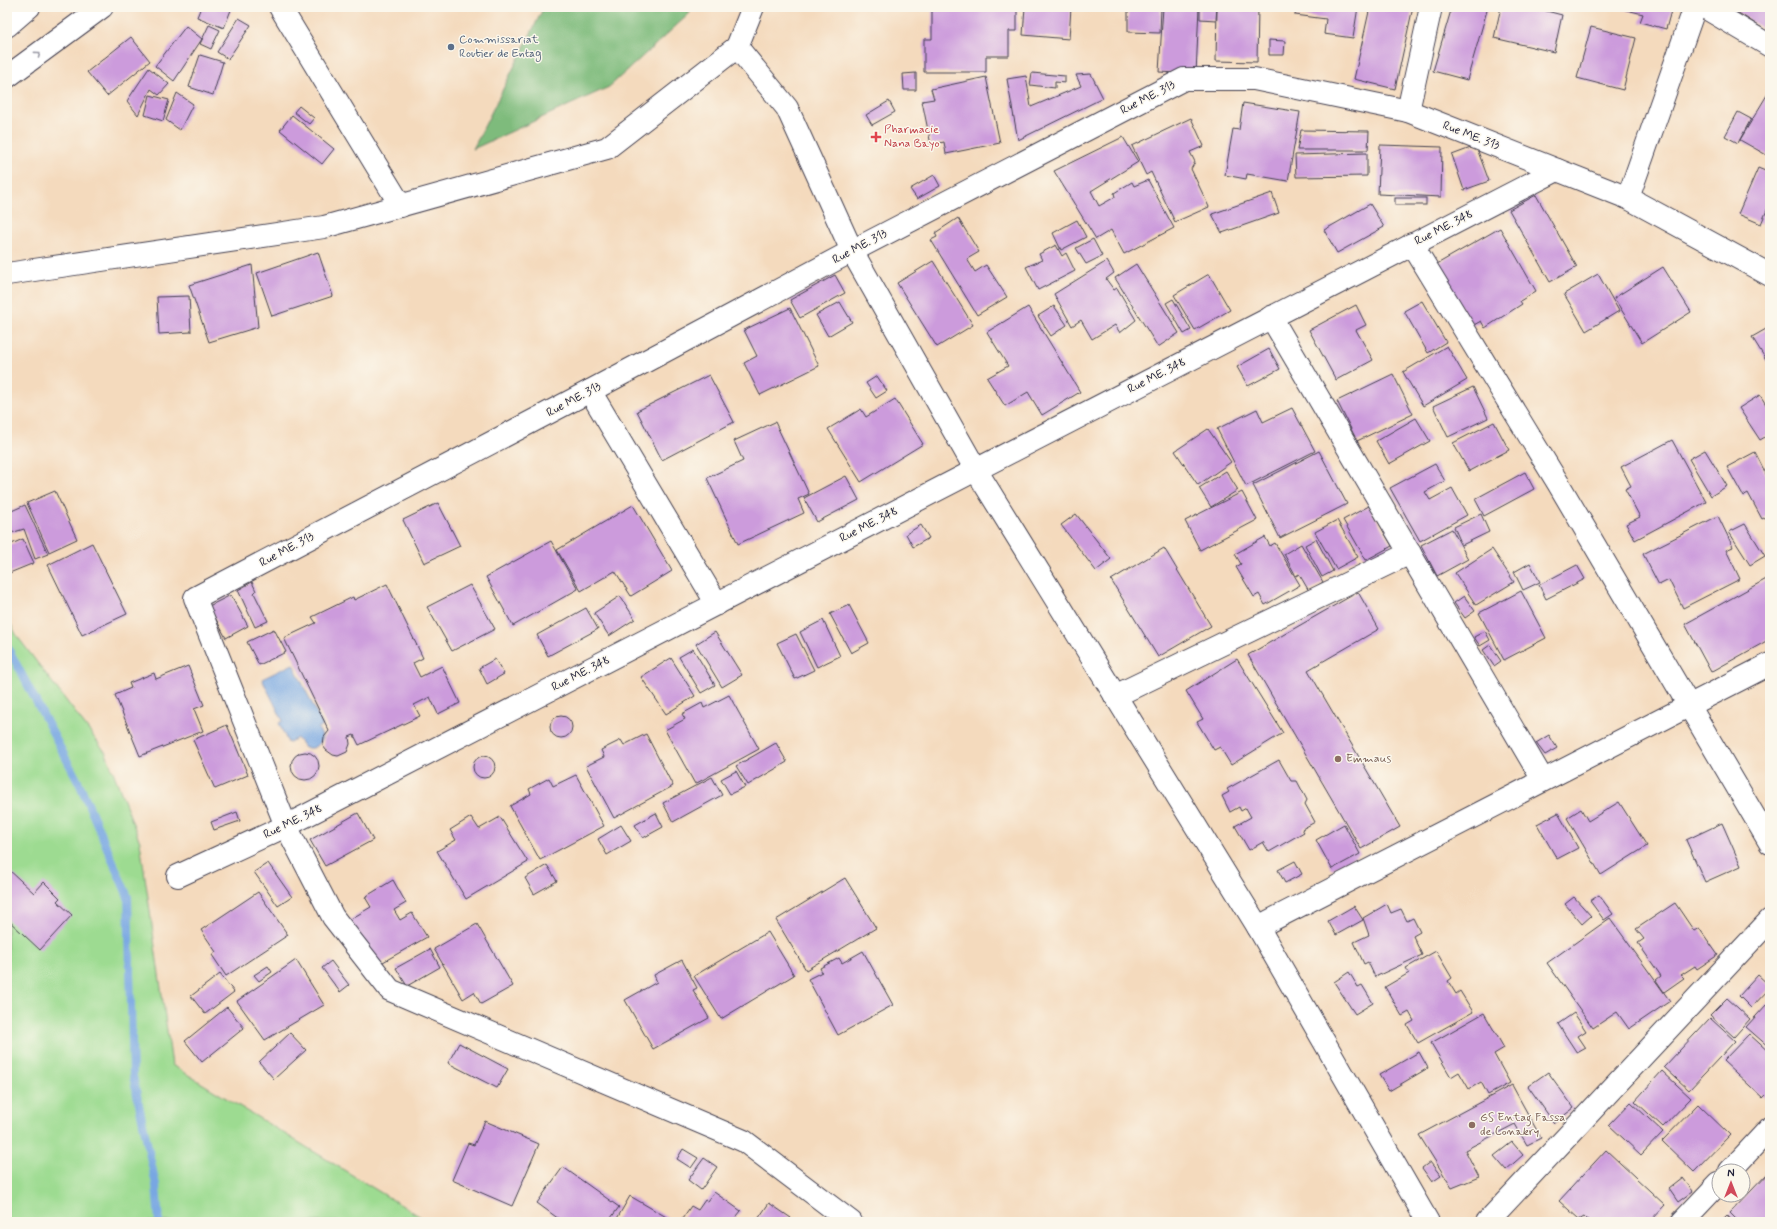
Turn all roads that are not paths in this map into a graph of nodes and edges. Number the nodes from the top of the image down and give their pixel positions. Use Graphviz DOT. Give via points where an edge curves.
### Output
graph roads {
  1 [pos="29,7"];
  2 [pos="102,7"];
  3 [pos="280,7"];
  4 [pos="753,7"];
  5 [pos="1431,7"];
  6 [pos="1696,7"];
  7 [pos="1704,7"];
  8 [pos="7,26"];
  9 [pos="1770,46"];
  10 [pos="737,47"];
  11 [pos="7,77"];
  12 [pos="1408,111"];
  13 [pos="1557,170"];
  14 [pos="1628,198"];
  15 [pos="400,206"];
  16 [pos="1412,244"];
  17 [pos="852,251"];
  18 [pos="7,274"];
  19 [pos="1770,275"];
  20 [pos="1271,317"];
  21 [pos="590,391"];
  22 [pos="976,470"];
  23 [pos="1410,553"];
  24 [pos="717,604"];
  25 [pos="1770,664"];
  26 [pos="1115,696"];
  27 [pos="1688,706"];
  28 [pos="1543,780"];
  29 [pos="286,826"];
  30 [pos="1770,843"];
  31 [pos="178,876"];
  32 [pos="1770,920"];
  33 [pos="1258,927"];
  34 [pos="1770,1128"];
  35 [pos="1737,1163"];
  36 [pos="1711,1191"];
  37 [pos="851,1222"];
  38 [pos="1428,1222"];
  39 [pos="1487,1222"];
  40 [pos="1682,1222"];
  1 -- 8 [label="main road"];
  11 -- 2 [label="main road, one-way"];
  3 -- 15 [label="main road"];
  4 -- 10 [label="main road"];
  5 -- 12 [label="main road"];
  6 -- 14 [label="main road"];
  7 -- 9 [label="main road"];
  10 -- 15 [label="main road" via="607,148"];
  10 -- 17 [label="main road" via="787,108"];
  12 -- 13 [label="main road, Rue ME. 313"];
  12 -- 17 [label="main road, Rue ME. 313" via="1254,79 1184,79"];
  13 -- 14 [label="main road, Rue ME. 313"];
  13 -- 16 [label="main road, Rue ME. 348"];
  14 -- 19 [label="main road, Rue ME. 313"];
  15 -- 18 [label="main road" via="324,228"];
  16 -- 20 [label="main road, Rue ME. 348"];
  16 -- 27 [label="main road" via="1558,483"];
  17 -- 21 [label="main road, Rue ME. 313"];
  17 -- 22 [label="main road"];
  20 -- 22 [label="main road, Rue ME. 348"];
  20 -- 23 [label="main road"];
  21 -- 24 [label="main road"];
  21 -- 29 [label="main road, Rue ME. 313" via="195,598"];
  22 -- 24 [label="main road, Rue ME. 348"];
  22 -- 26 [label="main road"];
  23 -- 26 [label="main road"];
  23 -- 28 [label="main road"];
  24 -- 29 [label="main road, Rue ME. 348"];
  25 -- 27 [label="main road"];
  26 -- 33 [label="main road"];
  27 -- 28 [label="main road"];
  27 -- 30 [label="main road"];
  28 -- 33 [label="main road"];
  29 -- 31 [label="main road, Rue ME. 348"];
  29 -- 37 [label="main road" via="332,917 390,990 744,1141"];
  32 -- 39 [label="main road"];
  33 -- 38 [label="main road"];
  34 -- 35 [label="main road"];
  36 -- 40 [label="main road"];
}
